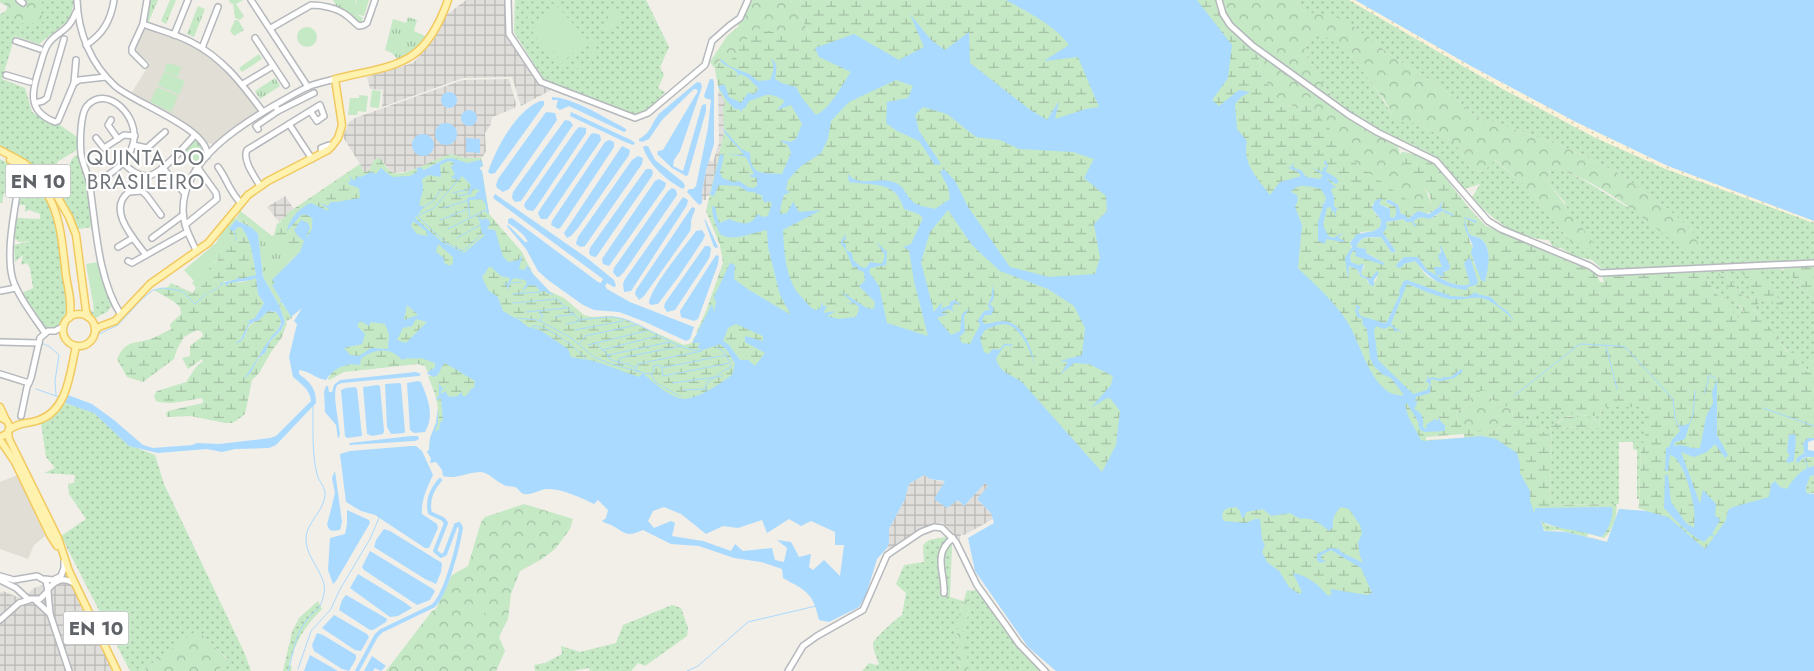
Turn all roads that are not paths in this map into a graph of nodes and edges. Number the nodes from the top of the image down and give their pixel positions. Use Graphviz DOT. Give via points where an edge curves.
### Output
graph roads {
  1 [pos="76,0"];
  2 [pos="114,0"];
  3 [pos="147,0"];
  4 [pos="188,0"];
  5 [pos="251,0"];
  6 [pos="374,0"];
  7 [pos="448,0"];
  8 [pos="508,0"];
  9 [pos="748,0"];
  10 [pos="1219,0"];
  11 [pos="218,7"];
  12 [pos="77,10"];
  13 [pos="143,24"];
  14 [pos="271,28"];
  15 [pos="174,35"];
  16 [pos="255,38"];
  17 [pos="64,39"];
  18 [pos="16,41"];
  19 [pos="86,44"];
  20 [pos="202,48"];
  21 [pos="40,49"];
  22 [pos="76,60"];
  23 [pos="145,65"];
  24 [pos="273,66"];
  25 [pos="6,75"];
  26 [pos="106,77"];
  27 [pos="335,78"];
  28 [pos="30,82"];
  29 [pos="74,83"];
  30 [pos="243,84"];
  31 [pos="286,86"];
  32 [pos="308,87"];
  33 [pos="314,93"];
  34 [pos="129,96"];
  35 [pos="35,103"];
  36 [pos="275,105"];
  37 [pos="121,106"];
  38 [pos="278,111"];
  39 [pos="310,111"];
  40 [pos="263,112"];
  41 [pos="111,120"];
  42 [pos="289,124"];
  43 [pos="258,128"];
  44 [pos="165,132"];
  45 [pos="195,135"];
  46 [pos="134,136"];
  47 [pos="96,138"];
  48 [pos="118,139"];
  49 [pos="204,144"];
  50 [pos="133,145"];
  51 [pos="218,146"];
  52 [pos="0,150"];
  53 [pos="0,155"];
  54 [pos="207,156"];
  55 [pos="312,159"];
  56 [pos="123,164"];
  57 [pos="218,167"];
  58 [pos="163,168"];
  59 [pos="198,168"];
  60 [pos="146,176"];
  61 [pos="20,182"];
  62 [pos="90,184"];
  63 [pos="260,186"];
  64 [pos="142,191"];
  65 [pos="185,194"];
  66 [pos="241,203"];
  67 [pos="161,215"];
  68 [pos="183,215"];
  69 [pos="185,225"];
  70 [pos="188,232"];
  71 [pos="133,238"];
  72 [pos="152,238"];
  73 [pos="118,248"];
  74 [pos="196,250"];
  75 [pos="146,255"];
  76 [pos="128,261"];
  77 [pos="1814,263"];
  78 [pos="16,288"];
  79 [pos="0,291"];
  80 [pos="121,315"];
  81 [pos="69,318"];
  82 [pos="90,319"];
  83 [pos="64,326"];
  84 [pos="102,326"];
  85 [pos="55,331"];
  86 [pos="95,331"];
  87 [pos="45,333"];
  88 [pos="64,334"];
  89 [pos="1,342"];
  90 [pos="39,343"];
  91 [pos="76,346"];
  92 [pos="0,374"];
  93 [pos="29,383"];
  94 [pos="0,408"];
  95 [pos="4,419"];
  96 [pos="21,420"];
  97 [pos="9,431"];
  98 [pos="0,438"];
  99 [pos="953,538"];
  100 [pos="65,558"];
  101 [pos="0,576"];
  102 [pos="42,578"];
  103 [pos="23,579"];
  104 [pos="0,580"];
  105 [pos="75,584"];
  106 [pos="48,590"];
  107 [pos="20,592"];
  108 [pos="944,593"];
  109 [pos="34,600"];
  110 [pos="19,603"];
  111 [pos="50,614"];
  112 [pos="0,620"];
  113 [pos="69,671"];
  114 [pos="117,671"];
  115 [pos="788,671"];
  116 [pos="1045,671"];
  1 -- 12 [label="street"];
  2 -- 19 [label="street" via="105,28"];
  3 -- 13 [label="street"];
  4 -- 15 [label="street"];
  5 -- 14 [label="street"];
  6 -- 14 [label="street" via="364,25 358,26 335,10 311,5"];
  7 -- 27 [label="main road" via="428,42 415,54 389,66"];
  8 -- 9 [label="street" via="509,34 541,82 635,118 648,114 705,65 712,41 740,18"];
  10 -- 77 [label="street" via="1230,25 1252,46 1348,116 1436,161 1488,221 1600,273"];
  11 -- 20 [label="street"];
  12 -- 19 [label="street"];
  12 -- 35 [label="street" via="67,28 49,42 45,50 33,89"];
  13 -- 15 [label="street"];
  13 -- 23 [label="street" via="132,52"];
  14 -- 32 [label="street"];
  15 -- 20 [label="street"];
  16 -- 24 [label="street"];
  17 -- 35 [label="street" via="47,98"];
  18 -- 21 [label="street"];
  19 -- 26 [label="street"];
  20 -- 30 [label="street"];
  22 -- 29 [label="street"];
  24 -- 30 [label="street"];
  24 -- 31 [label="street"];
  25 -- 28 [label="street"];
  26 -- 29 [label="street"];
  26 -- 34 [label="street"];
  27 -- 32 [label="street"];
  27 -- 55 [label="main road" via="342,125 340,133 332,146"];
  29 -- 35 [label="street" via="58,121 45,117"];
  30 -- 40 [label="street"];
  32 -- 36 [label="street"];
  33 -- 38 [label="street"];
  34 -- 37 [label="street"];
  34 -- 45 [label="street"];
  36 -- 38 [label="street"];
  36 -- 40 [label="street"];
  37 -- 46 [label="street" via="132,122"];
  37 -- 62 [label="street" via="103,99 88,105 84,112 81,156"];
  38 -- 43 [label="street" via="256,126"];
  39 -- 42 [label="street"];
  40 -- 51 [label="street"];
  41 -- 48 [label="street" via="108,124"];
  42 -- 55 [label="street"];
  42 -- 63 [label="street" via="246,152 245,158"];
  44 -- 50 [label="street" via="147,148"];
  45 -- 49 [label="street"];
  45 -- 58 [label="street"];
  46 -- 48 [label="street" via="126,134"];
  46 -- 50 [label="street"];
  47 -- 48 [label="street" via="103,148"];
  49 -- 51 [label="street"];
  49 -- 54 [label="street"];
  50 -- 56 [label="street"];
  51 -- 54 [label="street"];
  52 -- 82 [label="main road, EN 10" via="42,178 54,191 73,224 86,311"];
  53 -- 81 [label="main road, EN 10" via="38,181 53,204 60,222"];
  54 -- 59 [label="street"];
  55 -- 63 [label="main road"];
  56 -- 60 [label="street"];
  56 -- 62 [label="street"];
  57 -- 66 [label="street" via="232,195"];
  58 -- 60 [label="street"];
  58 -- 65 [label="street"];
  59 -- 65 [label="street"];
  59 -- 69 [label="street" via="217,199"];
  60 -- 64 [label="street"];
  61 -- 78 [label="street" via="10,242"];
  62 -- 80 [label="street" via="99,252 113,303"];
  63 -- 66 [label="main road"];
  64 -- 67 [label="street"];
  64 -- 71 [label="street" via="129,192 122,200 123,221"];
  65 -- 68 [label="street"];
  66 -- 74 [label="main road" via="208,243"];
  68 -- 69 [label="street"];
  68 -- 72 [label="street"];
  69 -- 70 [label="street"];
  70 -- 74 [label="street"];
  70 -- 75 [label="street"];
  71 -- 73 [label="street"];
  71 -- 75 [label="street"];
  74 -- 80 [label="main road" via="150,284"];
  75 -- 76 [label="street" via="132,263"];
  78 -- 79 [label="street"];
  78 -- 87 [label="street"];
  80 -- 84 [label="main road"];
  81 -- 82 [label="main road" via="78,314"];
  81 -- 83 [label="main road"];
  82 -- 84 [label="main road"];
  82 -- 86 [label="main road"];
  83 -- 85 [label="street"];
  83 -- 88 [label="main road"];
  84 -- 86 [label="main road"];
  85 -- 87 [label="street"];
  85 -- 88 [label="street"];
  86 -- 91 [label="main road" via="91,341"];
  87 -- 90 [label="street"];
  88 -- 91 [label="main road" via="68,342"];
  89 -- 90 [label="street"];
  90 -- 93 [label="street"];
  91 -- 96 [label="main road" via="65,392 54,412 44,418"];
  92 -- 93 [label="street"];
  93 -- 96 [label="street"];
  94 -- 95 [label="main road"];
  95 -- 96 [label="main road"];
  95 -- 97 [label="main road, EN 10"];
  96 -- 97 [label="main road"];
  97 -- 98 [label="main road, EN 10"];
  97 -- 100 [label="main road, EN 10" via="9,439"];
  98 -- 100 [label="main road, EN 10"];
  99 -- 108 [label="street" via="942,550"];
  99 -- 115 [label="street" via="942,528 934,527 887,555 863,610 803,646"];
  99 -- 116 [label="street" via="977,585 1019,644"];
  100 -- 102 [label="street" via="61,576 53,580"];
  100 -- 105 [label="main road, EN 10"];
  101 -- 103 [label="street"];
  102 -- 103 [label="street"];
  102 -- 106 [label="street"];
  103 -- 107 [label="street" via="19,584"];
  104 -- 107 [label="street"];
  105 -- 106 [label="street" via="63,579 56,581"];
  105 -- 114 [label="main road, EN 10"];
  106 -- 109 [label="street" via="44,597"];
  106 -- 111 [label="street"];
  107 -- 109 [label="street"];
  107 -- 110 [label="street"];
  109 -- 110 [label="street"];
  109 -- 111 [label="street"];
  110 -- 112 [label="street"];
  111 -- 113 [label="street"];
}
